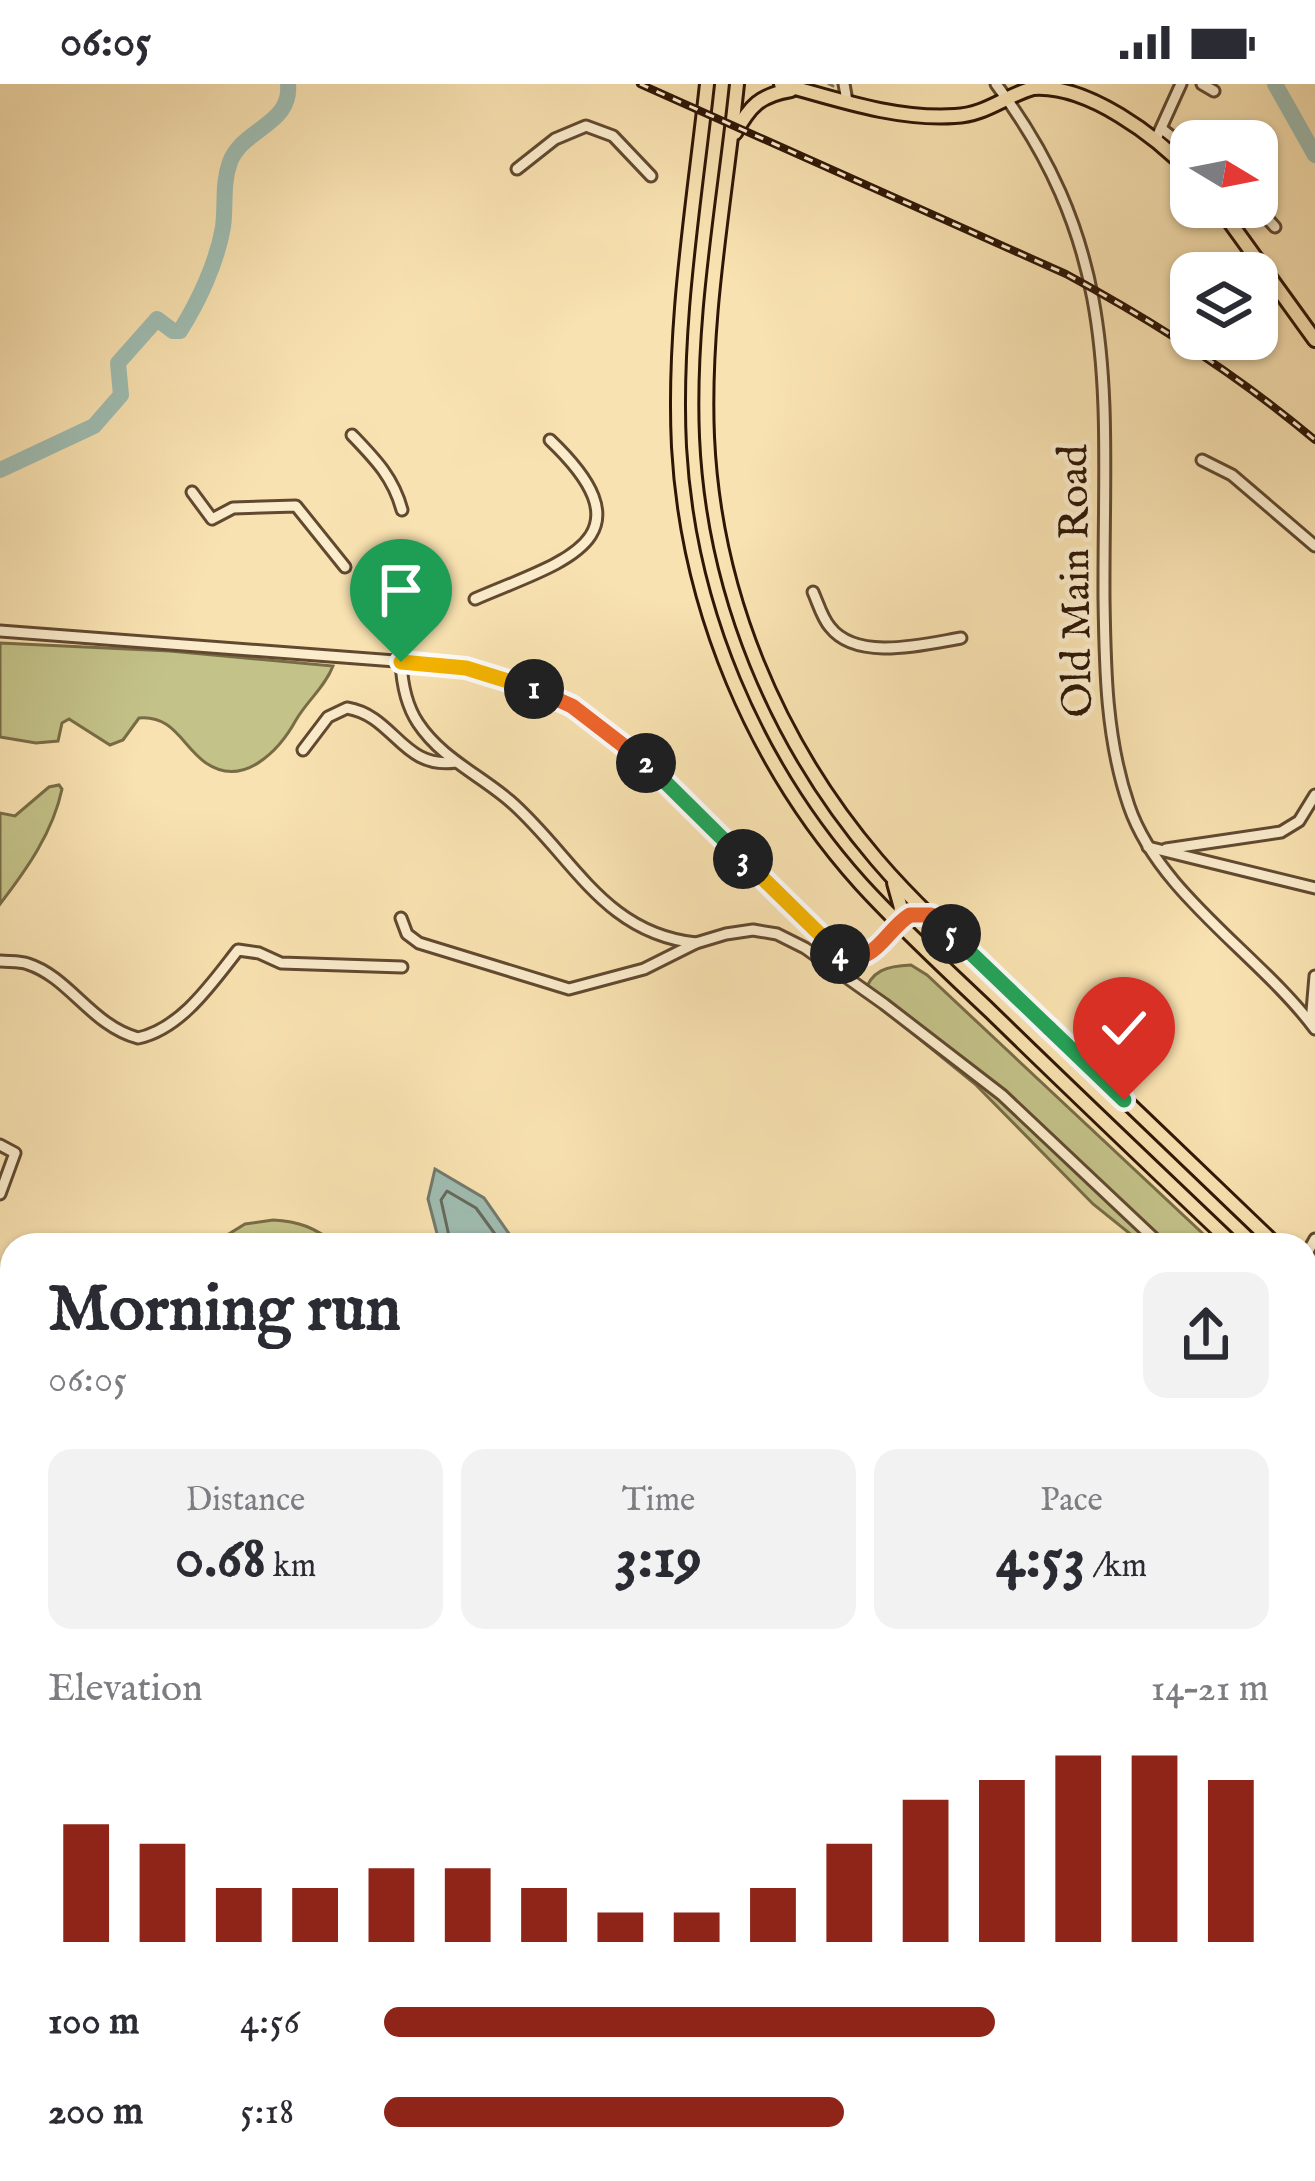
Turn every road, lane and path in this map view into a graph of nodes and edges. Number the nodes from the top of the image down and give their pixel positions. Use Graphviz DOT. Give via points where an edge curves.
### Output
graph roads {
  1 [pos="706,84"];
  2 [pos="737,84"];
  3 [pos="781,84"];
  4 [pos="844,84"];
  5 [pos="996,84"];
  6 [pos="1180,84"];
  7 [pos="1202,84"];
  8 [pos="1058,85"];
  9 [pos="795,86"];
  10 [pos="1214,92"];
  11 [pos="1007,99"];
  12 [pos="847,101"];
  13 [pos="1159,134"];
  14 [pos="1170,140"];
  15 [pos="731,141"];
  16 [pos="1170,147"];
  17 [pos="517,169"];
  18 [pos="651,176"];
  19 [pos="1234,228"];
  20 [pos="1315,340"];
  21 [pos="352,436"];
  22 [pos="550,440"];
  23 [pos="1202,460"];
  24 [pos="192,492"];
  25 [pos="402,510"];
  26 [pos="1315,546"];
  27 [pos="345,568"];
  28 [pos="813,592"];
  29 [pos="475,599"];
  30 [pos="0,631"];
  31 [pos="961,638"];
  32 [pos="401,662"];
  33 [pos="303,750"];
  34 [pos="456,762"];
  35 [pos="1315,795"];
  36 [pos="1148,847"];
  37 [pos="1166,849"];
  38 [pos="892,877"];
  39 [pos="1315,888"];
  40 [pos="931,915"];
  41 [pos="401,919"];
  42 [pos="898,923"];
  43 [pos="668,940"];
  44 [pos="696,943"];
  45 [pos="674,957"];
  46 [pos="0,961"];
  47 [pos="402,967"];
  48 [pos="1315,976"];
  49 [pos="1313,1026"];
  50 [pos="0,1145"];
  51 [pos="0,1194"];
  52 [pos="1148,1233"];
  53 [pos="1221,1233"];
  54 [pos="1263,1233"];
  1 -- 42 [label="main road" via="678,381 682,482 699,574 731,676 765,747 816,828"];
  2 -- 15 [label="main road"];
  3 -- 9 [label="main road"];
  4 -- 12 [label="street"];
  5 -- 11 [label="street, Old Main Road"];
  6 -- 13 [label="street"];
  7 -- 10 [label="street"];
  8 -- 11 [label="main road"];
  8 -- 13 [label="main road"];
  9 -- 12 [label="main road"];
  9 -- 15 [label="main road" via="760,98"];
  11 -- 12 [label="main road" via="953,117"];
  11 -- 36 [label="street, Old Main Road" via="1065,200 1097,315 1107,424 1108,711 1129,805"];
  13 -- 14 [label="street"];
  13 -- 16 [label="main road"];
  15 -- 38 [label="main road" via="706,397 728,574 756,662 797,748"];
  17 -- 18 [label="street" via="586,126 622,145"];
  19 -- 20 [label="main road"];
  21 -- 25 [label="street" via="385,470"];
  22 -- 29 [label="street" via="593,496 594,535 555,564"];
  23 -- 26 [label="street" via="1232,475"];
  24 -- 27 [label="street" via="212,519 233,508 296,506"];
  28 -- 31 [label="street" via="829,626 865,646"];
  30 -- 32 [label="street"];
  32 -- 34 [label="street" via="410,710"];
  32 -- 42 [label="street" via="492,674 587,716 634,751 846,957 869,954"];
  33 -- 34 [label="street" via="328,717 347,708 370,716 422,761"];
  34 -- 43 [label="street" via="515,806 593,893"];
  35 -- 37 [label="street" via="1281,832"];
  36 -- 37 [label="street"];
  36 -- 49 [label="street, Old Main Road"];
  37 -- 39 [label="street"];
  38 -- 40 [label="main road"];
  38 -- 42 [label="main road"];
  40 -- 42 [label="main road"];
  40 -- 54 [label="main road"];
  41 -- 45 [label="street" via="419,943 562,988"];
  42 -- 53 [label="main road"];
  43 -- 44 [label="street"];
  43 -- 45 [label="street"];
  44 -- 45 [label="street"];
  44 -- 52 [label="street" via="752,930 805,948 1002,1095"];
  46 -- 47 [label="street" via="50,975 104,1023 138,1038 194,1004 238,950 281,963"];
  48 -- 49 [label="street"];
  50 -- 51 [label="street" via="15,1153"];
}
